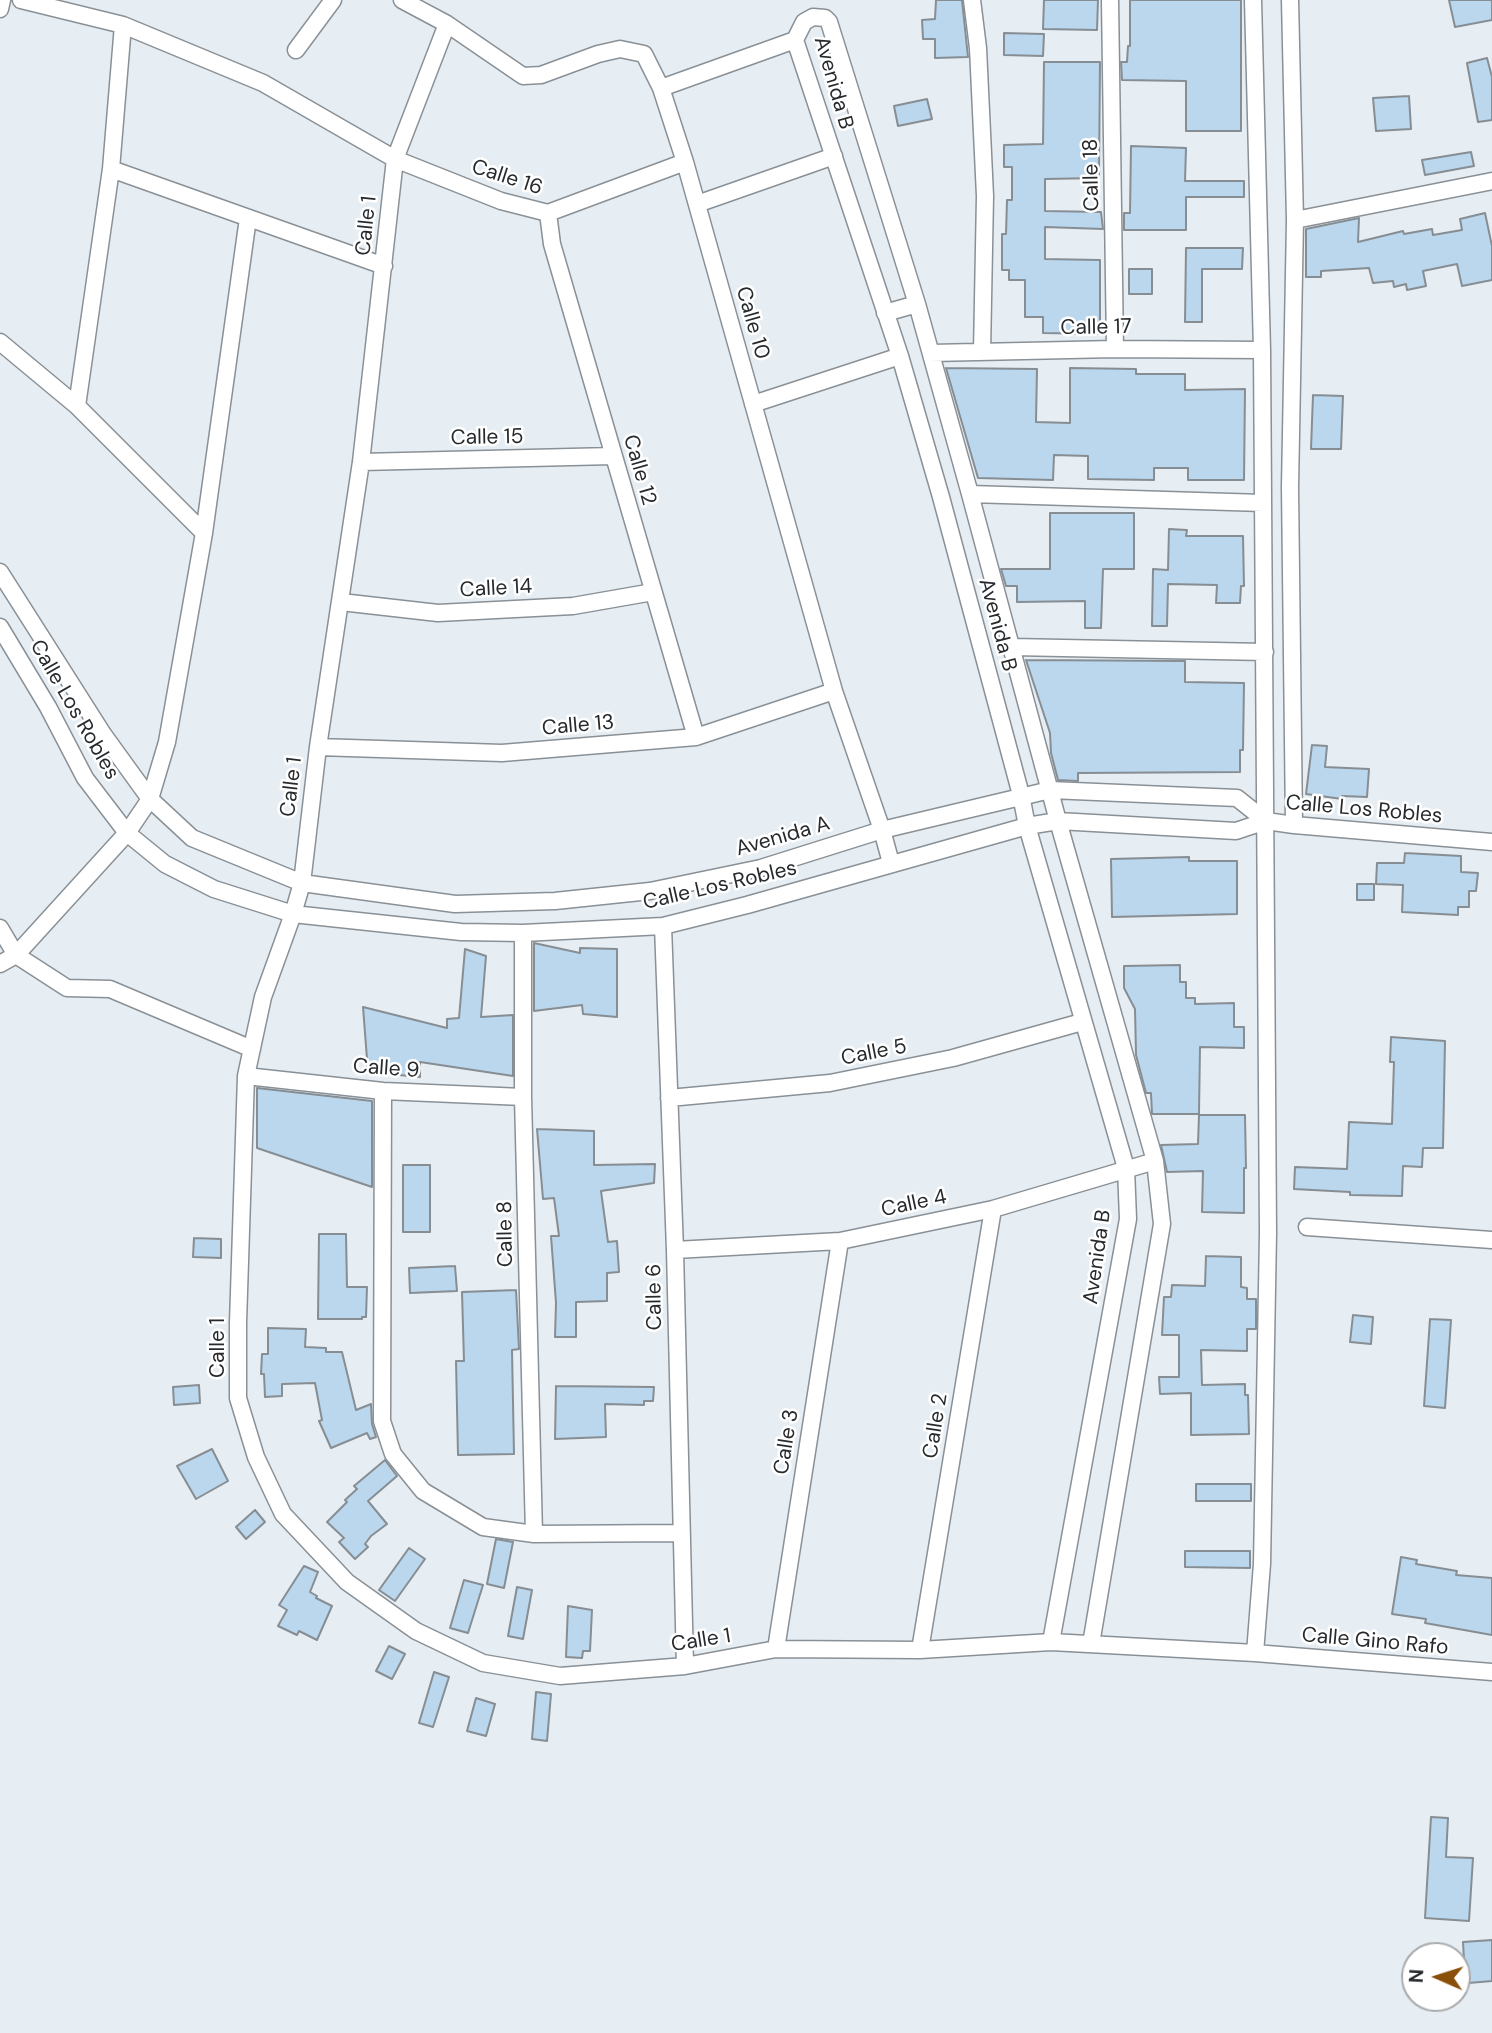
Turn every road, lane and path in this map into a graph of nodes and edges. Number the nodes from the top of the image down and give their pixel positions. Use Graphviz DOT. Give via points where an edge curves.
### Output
graph roads {
  1 [pos="2,0"];
  2 [pos="21,0"];
  3 [pos="333,0"];
  4 [pos="402,0"];
  5 [pos="972,0"];
  6 [pos="1110,0"];
  7 [pos="1253,0"];
  8 [pos="1290,0"];
  9 [pos="0,9"];
  10 [pos="447,24"];
  11 [pos="123,25"];
  12 [pos="795,40"];
  13 [pos="296,50"];
  14 [pos="661,88"];
  15 [pos="834,156"];
  16 [pos="395,159"];
  17 [pos="685,162"];
  18 [pos="111,169"];
  19 [pos="1492,181"];
  20 [pos="697,204"];
  21 [pos="548,213"];
  22 [pos="248,218"];
  23 [pos="1295,220"];
  24 [pos="384,266"];
  25 [pos="917,304"];
  26 [pos="885,313"];
  27 [pos="0,342"];
  28 [pos="1115,349"];
  29 [pos="1262,349"];
  30 [pos="982,352"];
  31 [pos="931,353"];
  32 [pos="900,356"];
  33 [pos="753,404"];
  34 [pos="77,406"];
  35 [pos="613,456"];
  36 [pos="361,462"];
  37 [pos="971,494"];
  38 [pos="1263,503"];
  39 [pos="204,533"];
  40 [pos="0,572"];
  41 [pos="653,592"];
  42 [pos="341,602"];
  43 [pos="0,627"];
  44 [pos="1012,647"];
  45 [pos="1265,652"];
  46 [pos="834,691"];
  47 [pos="696,737"];
  48 [pos="318,747"];
  49 [pos="1050,790"];
  50 [pos="1021,795"];
  51 [pos="150,799"];
  52 [pos="1058,821"];
  53 [pos="1266,821"];
  54 [pos="1294,825"];
  55 [pos="1027,826"];
  56 [pos="882,830"];
  57 [pos="127,833"];
  58 [pos="1492,842"];
  59 [pos="891,863"];
  60 [pos="302,883"];
  61 [pos="293,914"];
  62 [pos="663,926"];
  63 [pos="0,928"];
  64 [pos="523,933"];
  65 [pos="16,955"];
  66 [pos="0,964"];
  67 [pos="1082,1022"];
  68 [pos="252,1049"];
  69 [pos="246,1076"];
  70 [pos="383,1091"];
  71 [pos="523,1097"];
  72 [pos="669,1098"];
  73 [pos="1155,1161"];
  74 [pos="1126,1168"];
  75 [pos="993,1209"];
  76 [pos="1307,1227"];
  77 [pos="1492,1240"];
  78 [pos="840,1241"];
  79 [pos="675,1250"];
  80 [pos="681,1533"];
  81 [pos="534,1534"];
  82 [pos="1051,1642"];
  83 [pos="1091,1644"];
  84 [pos="776,1649"];
  85 [pos="920,1650"];
  86 [pos="1255,1653"];
  87 [pos="685,1667"];
  88 [pos="1492,1672"];
  1 -- 9 [label="street"];
  2 -- 11 [label="street, Calle 16"];
  3 -- 13 [label="street"];
  4 -- 10 [label="street, Calle 10"];
  5 -- 30 [label="street" via="985,195"];
  6 -- 28 [label="street, Calle 18"];
  7 -- 29 [label="street"];
  8 -- 23 [label="street"];
  10 -- 14 [label="street, Calle 10" via="523,76 541,75 597,54 633,50 644,54"];
  10 -- 16 [label="street, Calle 1"];
  11 -- 16 [label="street, Calle 16" via="262,83"];
  11 -- 18 [label="street"];
  12 -- 14 [label="street"];
  12 -- 15 [label="street, Avenida B"];
  12 -- 25 [label="street, Avenida B" via="804,22 813,17 829,22"];
  14 -- 17 [label="street, Calle 10"];
  15 -- 20 [label="street"];
  15 -- 26 [label="street, Avenida B"];
  16 -- 21 [label="street, Calle 16" via="500,201"];
  16 -- 24 [label="street, Calle 1"];
  17 -- 20 [label="street, Calle 10"];
  17 -- 21 [label="street, Calle 16"];
  18 -- 22 [label="street"];
  18 -- 34 [label="street"];
  19 -- 23 [label="street"];
  20 -- 33 [label="street, Calle 10"];
  21 -- 35 [label="street, Calle 12" via="552,244"];
  22 -- 24 [label="street"];
  22 -- 39 [label="street"];
  23 -- 54 [label="street" via="1290,487"];
  24 -- 36 [label="street, Calle 1"];
  25 -- 26 [label="street"];
  25 -- 31 [label="street, Avenida B"];
  26 -- 32 [label="street, Avenida B"];
  27 -- 34 [label="street"];
  28 -- 29 [label="street, Calle 17"];
  28 -- 30 [label="street, Calle 17"];
  29 -- 38 [label="street"];
  30 -- 31 [label="street, Calle 17"];
  31 -- 37 [label="street, Avenida B"];
  32 -- 33 [label="street"];
  32 -- 50 [label="street, Avenida B"];
  33 -- 46 [label="street, Calle 10"];
  34 -- 39 [label="street"];
  35 -- 36 [label="street, Calle 15"];
  35 -- 41 [label="street, Calle 12"];
  36 -- 42 [label="street, Calle 1"];
  37 -- 38 [label="street"];
  37 -- 44 [label="street, Avenida B"];
  38 -- 45 [label="street"];
  39 -- 51 [label="street" via="167,742"];
  40 -- 51 [label="street, Avenida A"];
  41 -- 42 [label="street, Calle 14" via="573,606 438,612"];
  41 -- 47 [label="street, Calle 12"];
  42 -- 48 [label="street, Calle 1"];
  43 -- 57 [label="street, Calle Los Robles" via="85,778"];
  44 -- 45 [label="street"];
  44 -- 49 [label="street, Avenida B"];
  45 -- 53 [label="street"];
  46 -- 47 [label="street, Calle 13"];
  46 -- 56 [label="street, Calle 10"];
  47 -- 48 [label="street, Calle 13" via="502,753"];
  48 -- 60 [label="street, Calle 1"];
  49 -- 50 [label="street, Avenida A"];
  49 -- 52 [label="street, Avenida B"];
  49 -- 53 [label="street, Avenida A" via="1237,798"];
  50 -- 55 [label="street, Avenida B"];
  50 -- 56 [label="street, Avenida A"];
  51 -- 57 [label="street"];
  51 -- 60 [label="street, Avenida A" via="192,838"];
  52 -- 53 [label="street, Calle Los Robles" via="1236,831"];
  52 -- 55 [label="street, Calle Los Robles"];
  52 -- 73 [label="street, Avenida B"];
  53 -- 54 [label="street, Calle Los Robles"];
  53 -- 86 [label="street" via="1268,1247 1262,1564"];
  54 -- 58 [label="street, Calle Los Robles"];
  55 -- 59 [label="street, Calle Los Robles"];
  55 -- 67 [label="street, Avenida B"];
  56 -- 59 [label="street, Calle 10"];
  56 -- 60 [label="street, Avenida A" via="761,868 650,891 555,901 455,904"];
  57 -- 61 [label="street, Calle Los Robles" via="165,864 215,889"];
  57 -- 65 [label="street"];
  59 -- 62 [label="street, Calle Los Robles"];
  60 -- 61 [label="street, Calle 1"];
  61 -- 64 [label="street, Calle Los Robles" via="461,932"];
  61 -- 68 [label="street, Calle 1" via="263,997"];
  62 -- 64 [label="street, Calle Los Robles"];
  62 -- 72 [label="street, Calle 6"];
  63 -- 65 [label="street"];
  64 -- 71 [label="street, Calle 8"];
  65 -- 66 [label="street"];
  65 -- 68 [label="street" via="67,988 110,989"];
  67 -- 72 [label="street, Calle 5" via="953,1058 830,1083"];
  67 -- 74 [label="street, Avenida B"];
  68 -- 69 [label="street, Calle 1"];
  69 -- 70 [label="street, Calle 9"];
  69 -- 87 [label="street, Calle 1" via="238,1398 256,1457 283,1514 346,1582 415,1630 482,1663 560,1676"];
  70 -- 71 [label="street, Calle 9"];
  70 -- 81 [label="street" via="382,1421 393,1454 423,1491 483,1527"];
  71 -- 81 [label="street, Calle 8"];
  72 -- 79 [label="street, Calle 6"];
  73 -- 74 [label="street, Calle 4"];
  73 -- 83 [label="street, Avenida B" via="1162,1224"];
  74 -- 75 [label="street, Calle 4"];
  74 -- 82 [label="street, Avenida B" via="1128,1219"];
  75 -- 78 [label="street, Calle 4"];
  75 -- 85 [label="street, Calle 2"];
  76 -- 77 [label="street"];
  78 -- 79 [label="street, Calle 4"];
  78 -- 84 [label="street, Calle 3"];
  79 -- 80 [label="street, Calle 6"];
  80 -- 81 [label="street"];
  80 -- 87 [label="street, Calle 6"];
  82 -- 83 [label="street, Calle 1"];
  82 -- 85 [label="street, Calle 1"];
  83 -- 86 [label="street, Calle 1"];
  84 -- 85 [label="street, Calle 1"];
  84 -- 87 [label="street, Calle 1"];
  86 -- 88 [label="street, Calle Gino Rafo"];
}
